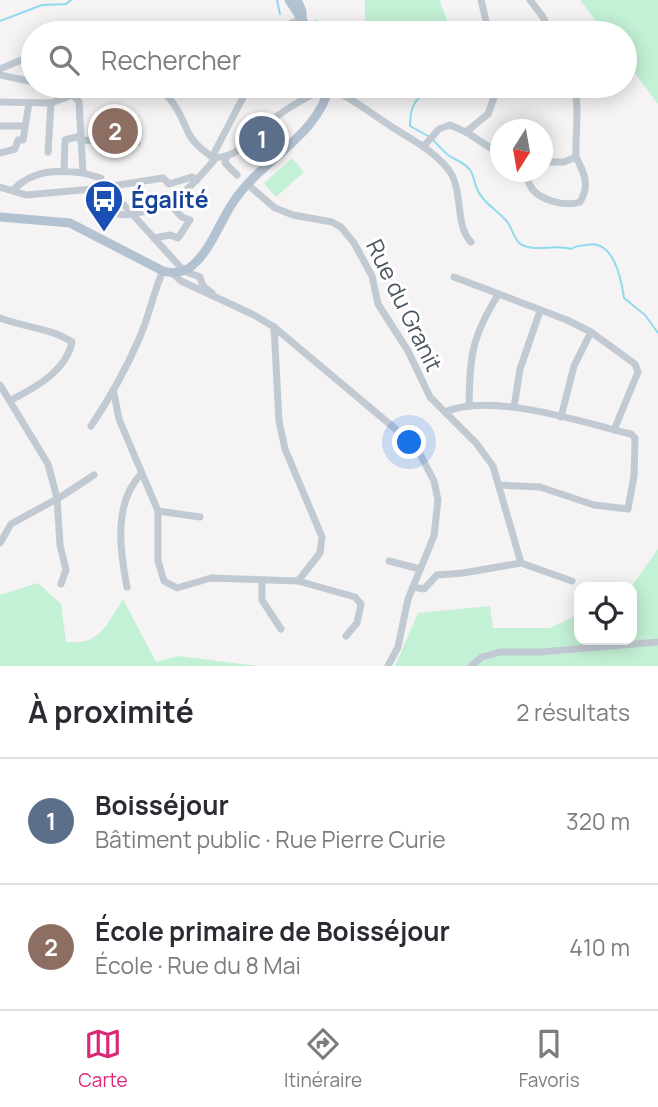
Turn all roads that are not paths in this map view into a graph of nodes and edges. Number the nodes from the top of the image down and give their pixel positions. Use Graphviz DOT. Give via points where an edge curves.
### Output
graph roads {
  1 [pos="289,0"];
  2 [pos="297,0"];
  3 [pos="481,0"];
  4 [pos="530,0"];
  5 [pos="302,21"];
  6 [pos="304,21"];
  7 [pos="486,21"];
  8 [pos="545,21"];
  9 [pos="21,60"];
  10 [pos="0,69"];
  11 [pos="0,75"];
  12 [pos="21,79"];
  13 [pos="65,98"];
  14 [pos="76,98"];
  15 [pos="170,98"];
  16 [pos="243,98"];
  17 [pos="304,98"];
  18 [pos="325,98"];
  19 [pos="349,98"];
  20 [pos="494,98"];
  21 [pos="577,98"];
  22 [pos="0,102"];
  23 [pos="29,103"];
  24 [pos="51,103"];
  25 [pos="0,126"];
  26 [pos="25,126"];
  27 [pos="466,132"];
  28 [pos="80,138"];
  29 [pos="137,143"];
  30 [pos="425,144"];
  31 [pos="490,147"];
  32 [pos="48,152"];
  33 [pos="0,153"];
  34 [pos="227,156"];
  35 [pos="214,158"];
  36 [pos="576,158"];
  37 [pos="553,162"];
  38 [pos="64,171"];
  39 [pos="83,173"];
  40 [pos="237,175"];
  41 [pos="197,180"];
  42 [pos="529,182"];
  43 [pos="247,184"];
  44 [pos="0,187"];
  45 [pos="102,187"];
  46 [pos="93,189"];
  47 [pos="13,190"];
  48 [pos="113,199"];
  49 [pos="169,204"];
  50 [pos="133,215"];
  51 [pos="0,216"];
  52 [pos="154,238"];
  53 [pos="471,242"];
  54 [pos="202,254"];
  55 [pos="184,271"];
  56 [pos="167,272"];
  57 [pos="200,277"];
  58 [pos="454,277"];
  59 [pos="498,295"];
  60 [pos="223,302"];
  61 [pos="540,311"];
  62 [pos="0,318"];
  63 [pos="274,327"];
  64 [pos="591,332"];
  65 [pos="0,386"];
  66 [pos="114,393"];
  67 [pos="11,400"];
  68 [pos="469,406"];
  69 [pos="514,407"];
  70 [pos="444,412"];
  71 [pos="561,417"];
  72 [pos="91,426"];
  73 [pos="614,430"];
  74 [pos="141,474"];
  75 [pos="94,475"];
  76 [pos="499,485"];
  77 [pos="57,498"];
  78 [pos="158,511"];
  79 [pos="200,517"];
  80 [pos="0,544"];
  81 [pos="389,561"];
  82 [pos="522,563"];
  83 [pos="420,569"];
  84 [pos="262,580"];
  85 [pos="572,580"];
  86 [pos="298,581"];
  87 [pos="61,584"];
  88 [pos="127,587"];
  89 [pos="413,587"];
  90 [pos="281,629"];
  91 [pos="346,636"];
  92 [pos="658,642"];
  93 [pos="388,666"];
  94 [pos="471,666"];
  1 -- 5 [label="main road"];
  2 -- 6 [label="main road"];
  3 -- 7 [label="street"];
  4 -- 8 [label="street"];
  9 -- 10 [label="street"];
  11 -- 12 [label="street"];
  13 -- 24 [label="street"];
  14 -- 28 [label="street"];
  15 -- 35 [label="street" via="198,146"];
  16 -- 35 [label="street"];
  17 -- 34 [label="street"];
  18 -- 43 [label="main road" via="319,114"];
  19 -- 30 [label="street"];
  20 -- 27 [label="street" via="488,114"];
  21 -- 36 [label="street"];
  22 -- 23 [label="street"];
  23 -- 24 [label="street"];
  23 -- 26 [label="street"];
  24 -- 32 [label="street"];
  25 -- 26 [label="street"];
  26 -- 33 [label="street" via="23,140 18,140 15,149"];
  27 -- 30 [label="street" via="450,125"];
  27 -- 31 [label="street"];
  28 -- 29 [label="street"];
  28 -- 38 [label="street" via="65,139"];
  28 -- 39 [label="street"];
  30 -- 53 [label="street" via="452,176"];
  34 -- 35 [label="street"];
  34 -- 40 [label="street" via="225,163"];
  35 -- 41 [label="street"];
  36 -- 37 [label="street"];
  36 -- 42 [label="street" via="586,183 580,202 559,205"];
  38 -- 39 [label="street"];
  38 -- 47 [label="street" via="50,170"];
  39 -- 45 [label="street" via="101,178"];
  41 -- 45 [label="street" via="192,177 169,184 163,178"];
  41 -- 49 [label="street"];
  43 -- 54 [label="main road"];
  43 -- 70 [label="street, Rue du Granit" via="275,208 341,227 372,276 378,304 408,351 425,389"];
  44 -- 47 [label="street"];
  45 -- 46 [label="street"];
  46 -- 47 [label="street" via="26,195"];
  46 -- 48 [label="street"];
  48 -- 50 [label="street"];
  48 -- 50 [label="street" via="108,211"];
  49 -- 50 [label="street"];
  49 -- 52 [label="street" via="190,220 178,238"];
  50 -- 52 [label="street"];
  51 -- 56 [label="main road" via="70,223"];
  52 -- 55 [label="street"];
  54 -- 55 [label="main road"];
  54 -- 57 [label="street"];
  55 -- 56 [label="main road"];
  55 -- 57 [label="street"];
  56 -- 60 [label="street"];
  56 -- 66 [label="street"];
  57 -- 60 [label="street" via="203,286"];
  58 -- 59 [label="street"];
  59 -- 61 [label="street"];
  59 -- 68 [label="street" via="475,337"];
  60 -- 63 [label="street"];
  61 -- 64 [label="street"];
  61 -- 69 [label="street" via="520,369"];
  62 -- 67 [label="street" via="72,342 62,364 36,387"];
  63 -- 83 [label="street" via="411,442 429,467 439,500 438,518"];
  63 -- 86 [label="street" via="283,439 322,537 320,553"];
  64 -- 71 [label="street" via="574,366"];
  64 -- 73 [label="street" via="639,370"];
  65 -- 67 [label="street"];
  66 -- 72 [label="street"];
  66 -- 74 [label="street"];
  67 -- 77 [label="street" via="48,464"];
  68 -- 69 [label="street"];
  68 -- 70 [label="street"];
  69 -- 71 [label="street"];
  70 -- 76 [label="street, Rue du Granit" via="476,443 493,466"];
  71 -- 73 [label="street"];
  73 -- 76 [label="street" via="635,438 628,509 594,505 540,487"];
  74 -- 78 [label="street"];
  74 -- 88 [label="street" via="131,486 123,513 121,554"];
  75 -- 77 [label="street"];
  76 -- 82 [label="street, Rue du Granit"];
  77 -- 80 [label="street" via="10,524"];
  77 -- 87 [label="street" via="66,570"];
  78 -- 79 [label="street"];
  78 -- 84 [label="street" via="158,561 164,581 177,588 211,578"];
  81 -- 83 [label="street"];
  82 -- 85 [label="street"];
  82 -- 89 [label="street" via="437,575 424,589"];
  83 -- 89 [label="street"];
  84 -- 86 [label="street"];
  84 -- 90 [label="street" via="262,600"];
  86 -- 91 [label="street" via="355,597 361,604 357,623"];
  89 -- 93 [label="street" via="398,647"];
  92 -- 94 [label="street" via="500,652"];
}
